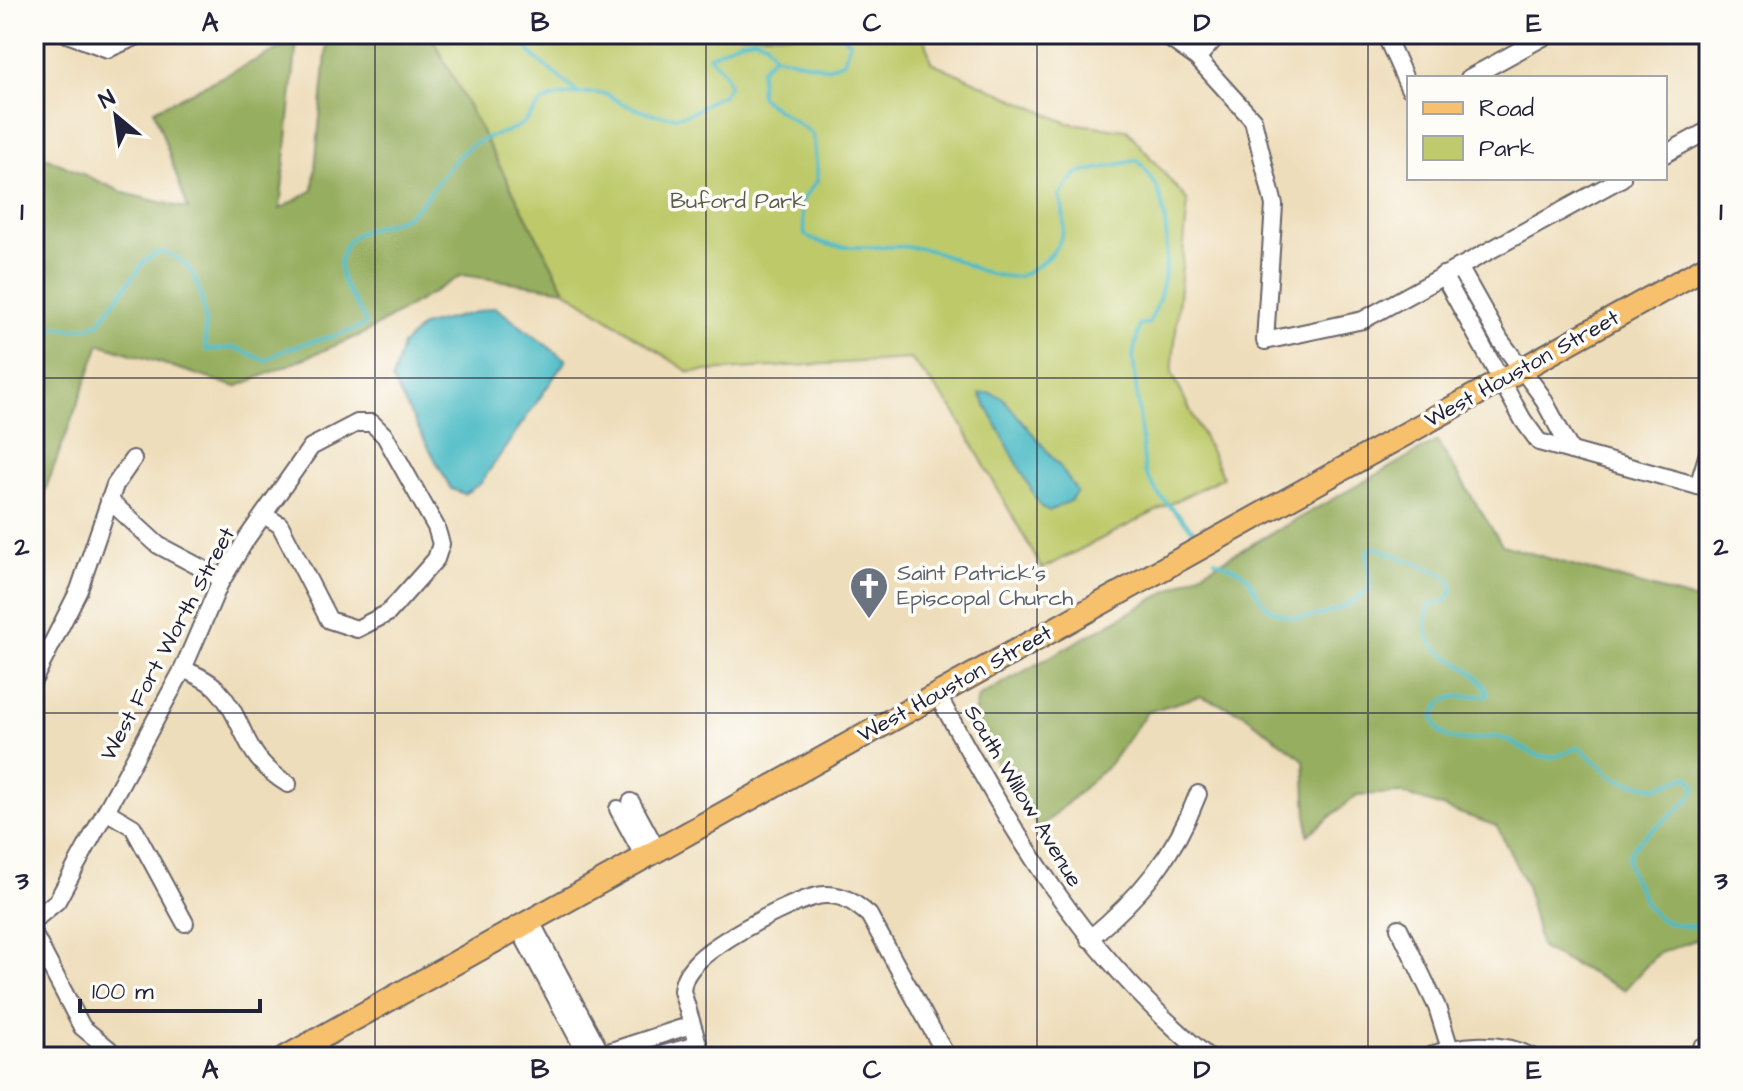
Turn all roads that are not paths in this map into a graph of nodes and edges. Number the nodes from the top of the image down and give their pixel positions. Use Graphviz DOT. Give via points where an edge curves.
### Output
graph roads {
  1 [pos="67,34"];
  2 [pos="142,34"];
  3 [pos="1163,34"];
  4 [pos="1219,34"];
  5 [pos="1385,34"];
  6 [pos="1549,34"];
  7 [pos="1197,58"];
  8 [pos="1473,76"];
  9 [pos="1407,84"];
  10 [pos="1709,130"];
  11 [pos="1667,153"];
  12 [pos="1618,180"];
  13 [pos="1709,265"];
  14 [pos="1459,267"];
  15 [pos="1443,275"];
  16 [pos="1512,375"];
  17 [pos="1709,450"];
  18 [pos="1571,451"];
  19 [pos="133,459"];
  20 [pos="1703,487"];
  21 [pos="109,500"];
  22 [pos="264,515"];
  23 [pos="222,579"];
  24 [pos="183,669"];
  25 [pos="34,679"];
  26 [pos="937,694"];
  27 [pos="288,784"];
  28 [pos="1198,794"];
  29 [pos="625,805"];
  30 [pos="106,811"];
  31 [pos="651,853"];
  32 [pos="34,920"];
  33 [pos="185,923"];
  34 [pos="524,924"];
  35 [pos="1399,928"];
  36 [pos="34,935"];
  37 [pos="1089,939"];
  38 [pos="691,1025"];
  39 [pos="1450,1049"];
  40 [pos="632,1050"];
  41 [pos="700,1051"];
  42 [pos="113,1055"];
  43 [pos="597,1056"];
  44 [pos="286,1057"];
  45 [pos="654,1057"];
  46 [pos="947,1057"];
  47 [pos="1208,1057"];
  48 [pos="1428,1057"];
  49 [pos="1532,1057"];
  1 -- 2 [label="street" via="108,49"];
  3 -- 7 [label="street"];
  4 -- 7 [label="street"];
  5 -- 9 [label="street"];
  6 -- 8 [label="street"];
  7 -- 15 [label="street" via="1253,120 1274,205 1265,341 1363,320"];
  10 -- 11 [label="street"];
  12 -- 14 [label="street"];
  13 -- 16 [label="main road, West Houston Street"];
  14 -- 15 [label="street"];
  14 -- 16 [label="street" via="1500,340"];
  15 -- 16 [label="street"];
  16 -- 18 [label="street" via="1541,395"];
  16 -- 18 [label="street" via="1539,442"];
  16 -- 26 [label="main road, West Houston Street"];
  17 -- 20 [label="street"];
  18 -- 20 [label="street"];
  19 -- 21 [label="street"];
  21 -- 23 [label="street" via="158,545"];
  21 -- 25 [label="street" via="79,590"];
  22 -- 22 [label="street, West Fort Worth Street" via="280,525 329,620 357,629 388,613 436,559 441,544 392,449 372,423 357,423 311,447"];
  22 -- 23 [label="street, West Fort Worth Street"];
  23 -- 24 [label="street, West Fort Worth Street"];
  24 -- 27 [label="street" via="220,692 264,770"];
  24 -- 30 [label="street, West Fort Worth Street"];
  26 -- 31 [label="main road, West Houston Street"];
  26 -- 37 [label="street, South Willow Avenue" via="1015,833"];
  28 -- 37 [label="street" via="1184,829 1153,879"];
  29 -- 31 [label="street"];
  30 -- 32 [label="street, West Fort Worth Street" via="57,901"];
  30 -- 33 [label="street" via="133,827"];
  31 -- 34 [label="main road, West Houston Street"];
  34 -- 43 [label="street"];
  34 -- 44 [label="main road, West Houston Street"];
  35 -- 39 [label="street" via="1437,1007"];
  36 -- 42 [label="street" via="82,1027"];
  37 -- 47 [label="street, South Willow Avenue"];
  38 -- 40 [label="street"];
  38 -- 41 [label="street"];
  38 -- 46 [label="street" via="683,980 696,962 812,897 839,896 869,915"];
  39 -- 48 [label="street"];
  39 -- 49 [label="street" via="1491,1046"];
  40 -- 43 [label="street"];
  41 -- 45 [label="street"];
}
